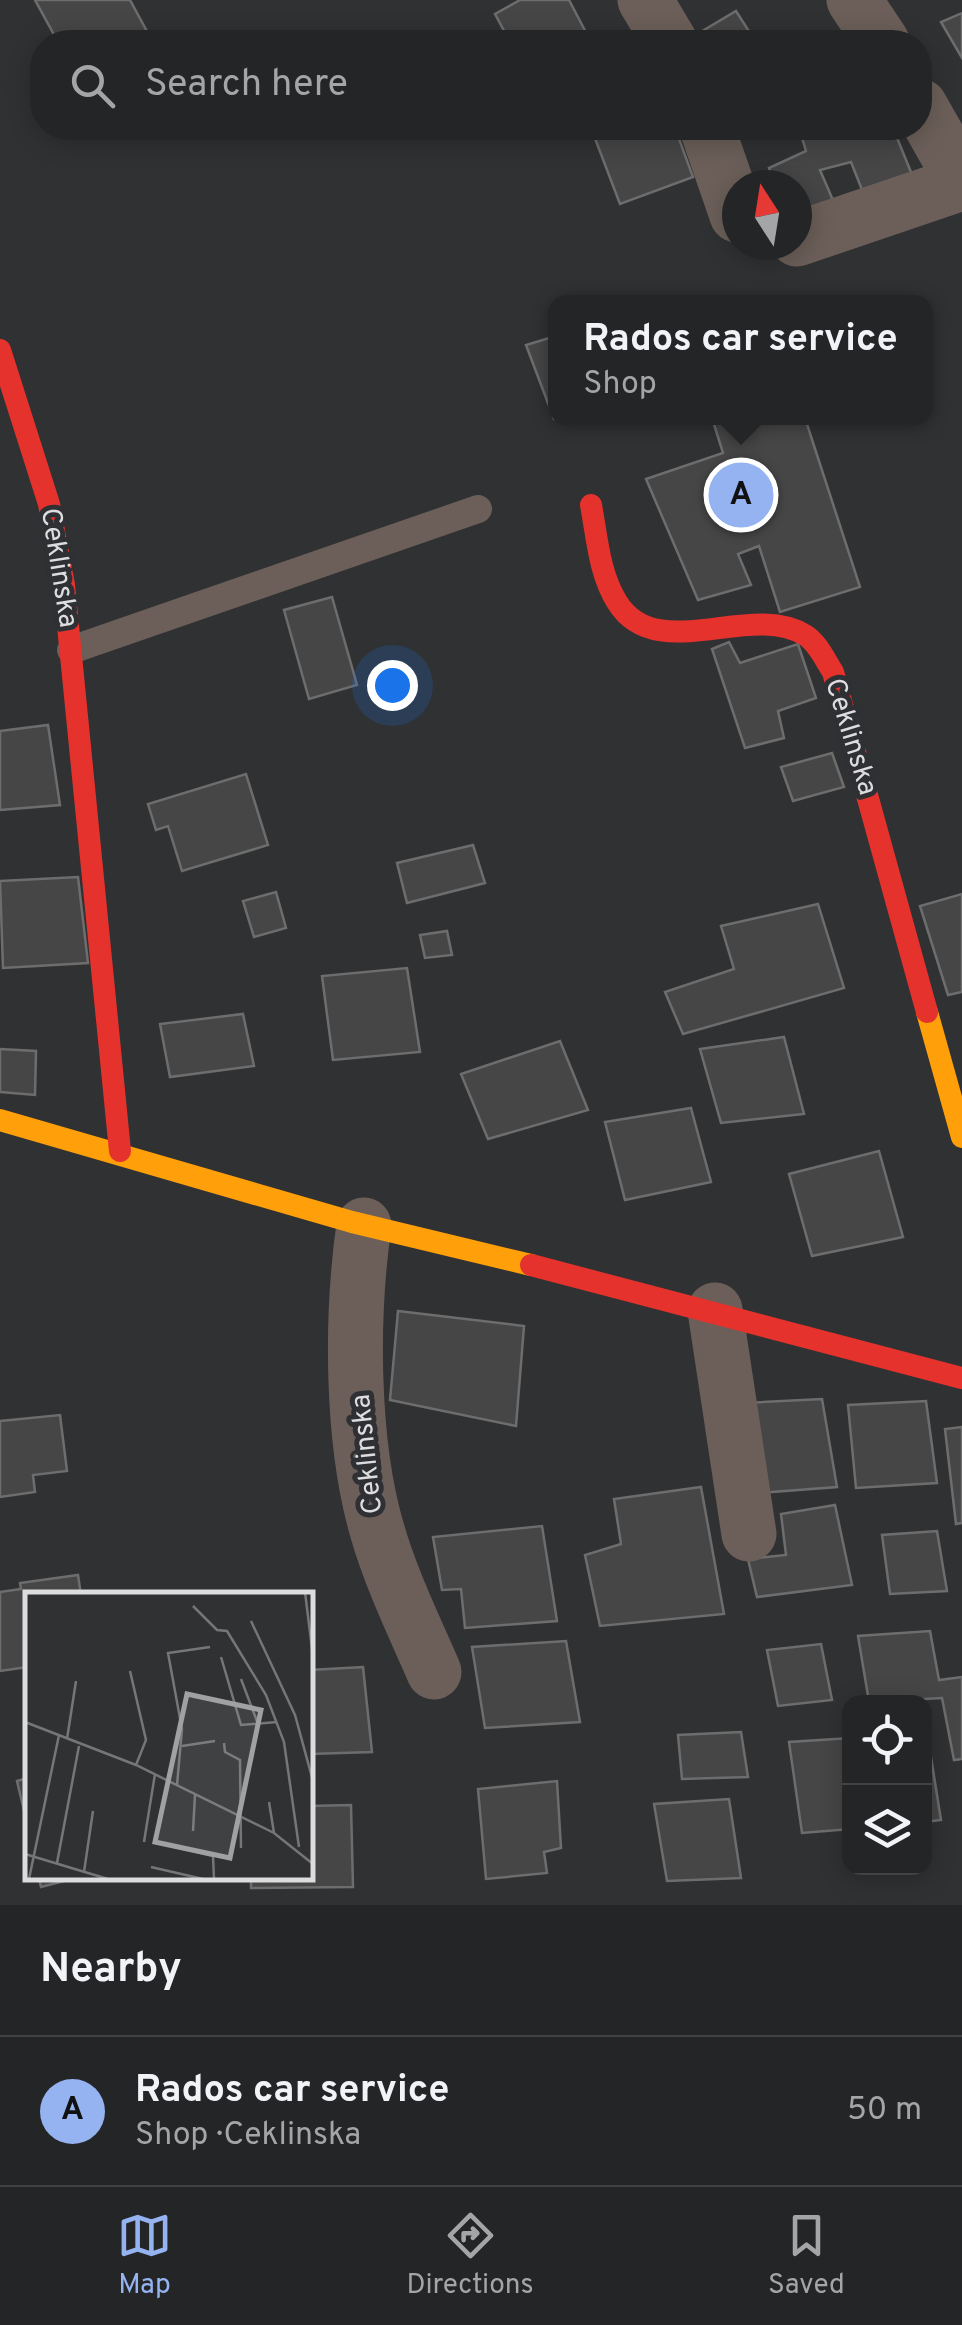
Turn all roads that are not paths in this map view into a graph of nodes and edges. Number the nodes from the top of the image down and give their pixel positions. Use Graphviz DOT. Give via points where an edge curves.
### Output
graph roads {
  1 [pos="645,0"];
  2 [pos="854,0"];
  3 [pos="663,30"];
  4 [pos="874,30"];
  5 [pos="932,128"];
  6 [pos="710,140"];
  7 [pos="722,173"];
  8 [pos="962,182"];
  9 [pos="812,234"];
  10 [pos="0,350"];
  11 [pos="592,504"];
  12 [pos="478,509"];
  13 [pos="70,650"];
  14 [pos="0,1120"];
  15 [pos="962,1137"];
  16 [pos="120,1152"];
  17 [pos="364,1225"];
  18 [pos="715,1310"];
  19 [pos="962,1378"];
  20 [pos="749,1534"];
  21 [pos="434,1672"];
  1 -- 3 [label="street"];
  2 -- 4 [label="street"];
  5 -- 8 [label="street"];
  6 -- 7 [label="street"];
  8 -- 9 [label="street"];
  10 -- 13 [label="street, Ceklinska" via="49,504"];
  11 -- 15 [label="street, Ceklinska" via="604,572 626,615 658,632 754,620 806,636 833,672"];
  12 -- 13 [label="lane"];
  13 -- 16 [label="street, Ceklinska"];
  14 -- 16 [label="street"];
  16 -- 17 [label="street"];
  17 -- 18 [label="street"];
  17 -- 21 [label="street, Ceklinska" via="357,1310 364,1454 376,1528"];
  18 -- 19 [label="street"];
  18 -- 20 [label="street"];
}
